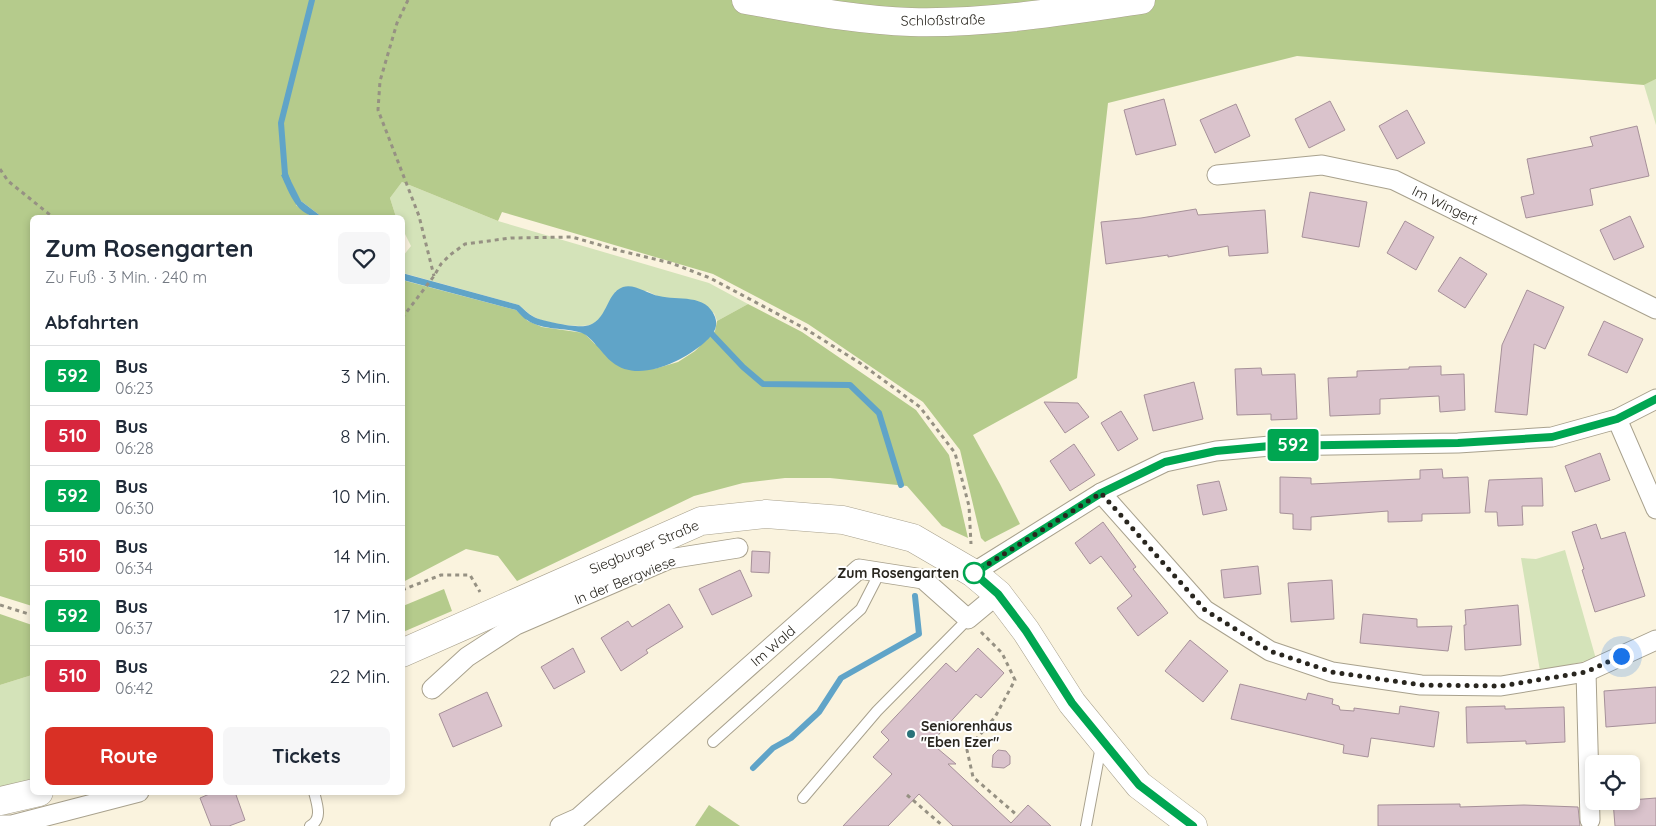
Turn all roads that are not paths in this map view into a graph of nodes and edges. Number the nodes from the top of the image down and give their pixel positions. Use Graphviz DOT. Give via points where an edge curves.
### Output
graph roads {
  1 [pos="746,0"];
  2 [pos="1141,0"];
  3 [pos="1217,175"];
  4 [pos="1656,309"];
  5 [pos="1656,398"];
  6 [pos="1617,419"];
  7 [pos="1101,493"];
  8 [pos="1656,509"];
  9 [pos="738,548"];
  10 [pos="880,572"];
  11 [pos="974,573"];
  12 [pos="998,594"];
  13 [pos="504,619"];
  14 [pos="968,619"];
  15 [pos="1656,640"];
  16 [pos="405,652"];
  17 [pos="1586,672"];
  18 [pos="432,689"];
  19 [pos="1102,740"];
  20 [pos="713,742"];
  21 [pos="30,794"];
  22 [pos="130,795"];
  23 [pos="315,795"];
  24 [pos="803,798"];
  25 [pos="0,801"];
  26 [pos="61,819"];
  27 [pos="1590,820"];
  28 [pos="32,823"];
  29 [pos="0,825"];
  30 [pos="310,826"];
  31 [pos="560,826"];
  32 [pos="1086,826"];
  33 [pos="1193,826"];
  1 -- 2 [label="main road, Schloßstraße" via="839,15 910,22 952,22 1026,16"];
  3 -- 4 [label="street, Im Wingert" via="1322,165 1394,180"];
  5 -- 6 [label="street"];
  6 -- 7 [label="street" via="1552,437 1458,443 1270,446 1216,451 1165,462"];
  6 -- 8 [label="street"];
  7 -- 11 [label="street"];
  7 -- 17 [label="street" via="1205,610 1270,651 1332,672 1421,685 1501,686"];
  9 -- 13 [label="street, In der Bergwiese" via="669,560"];
  10 -- 14 [label="street, Im Wald" via="924,579"];
  10 -- 20 [label="lane" via="860,609"];
  10 -- 31 [label="street, Im Wald" via="859,569 578,818"];
  11 -- 12 [label="main road, Siegburger Straße"];
  11 -- 13 [label="main road, Siegburger Straße" via="913,538 842,520 766,514 701,521"];
  12 -- 14 [label="street"];
  12 -- 19 [label="main road, Siegburger Straße" via="1072,703"];
  13 -- 16 [label="main road, Siegburger Straße"];
  13 -- 18 [label="street, In der Bergwiese"];
  14 -- 24 [label="lane" via="877,711"];
  15 -- 17 [label="street"];
  17 -- 27 [label="street"];
  19 -- 32 [label="lane"];
  19 -- 33 [label="main road, Siegburger Straße" via="1139,785"];
  21 -- 25 [label="main road"];
  22 -- 26 [label="street"];
  23 -- 30 [label="lane" via="319,815"];
  26 -- 28 [label="street"];
  28 -- 29 [label="street"];
}
